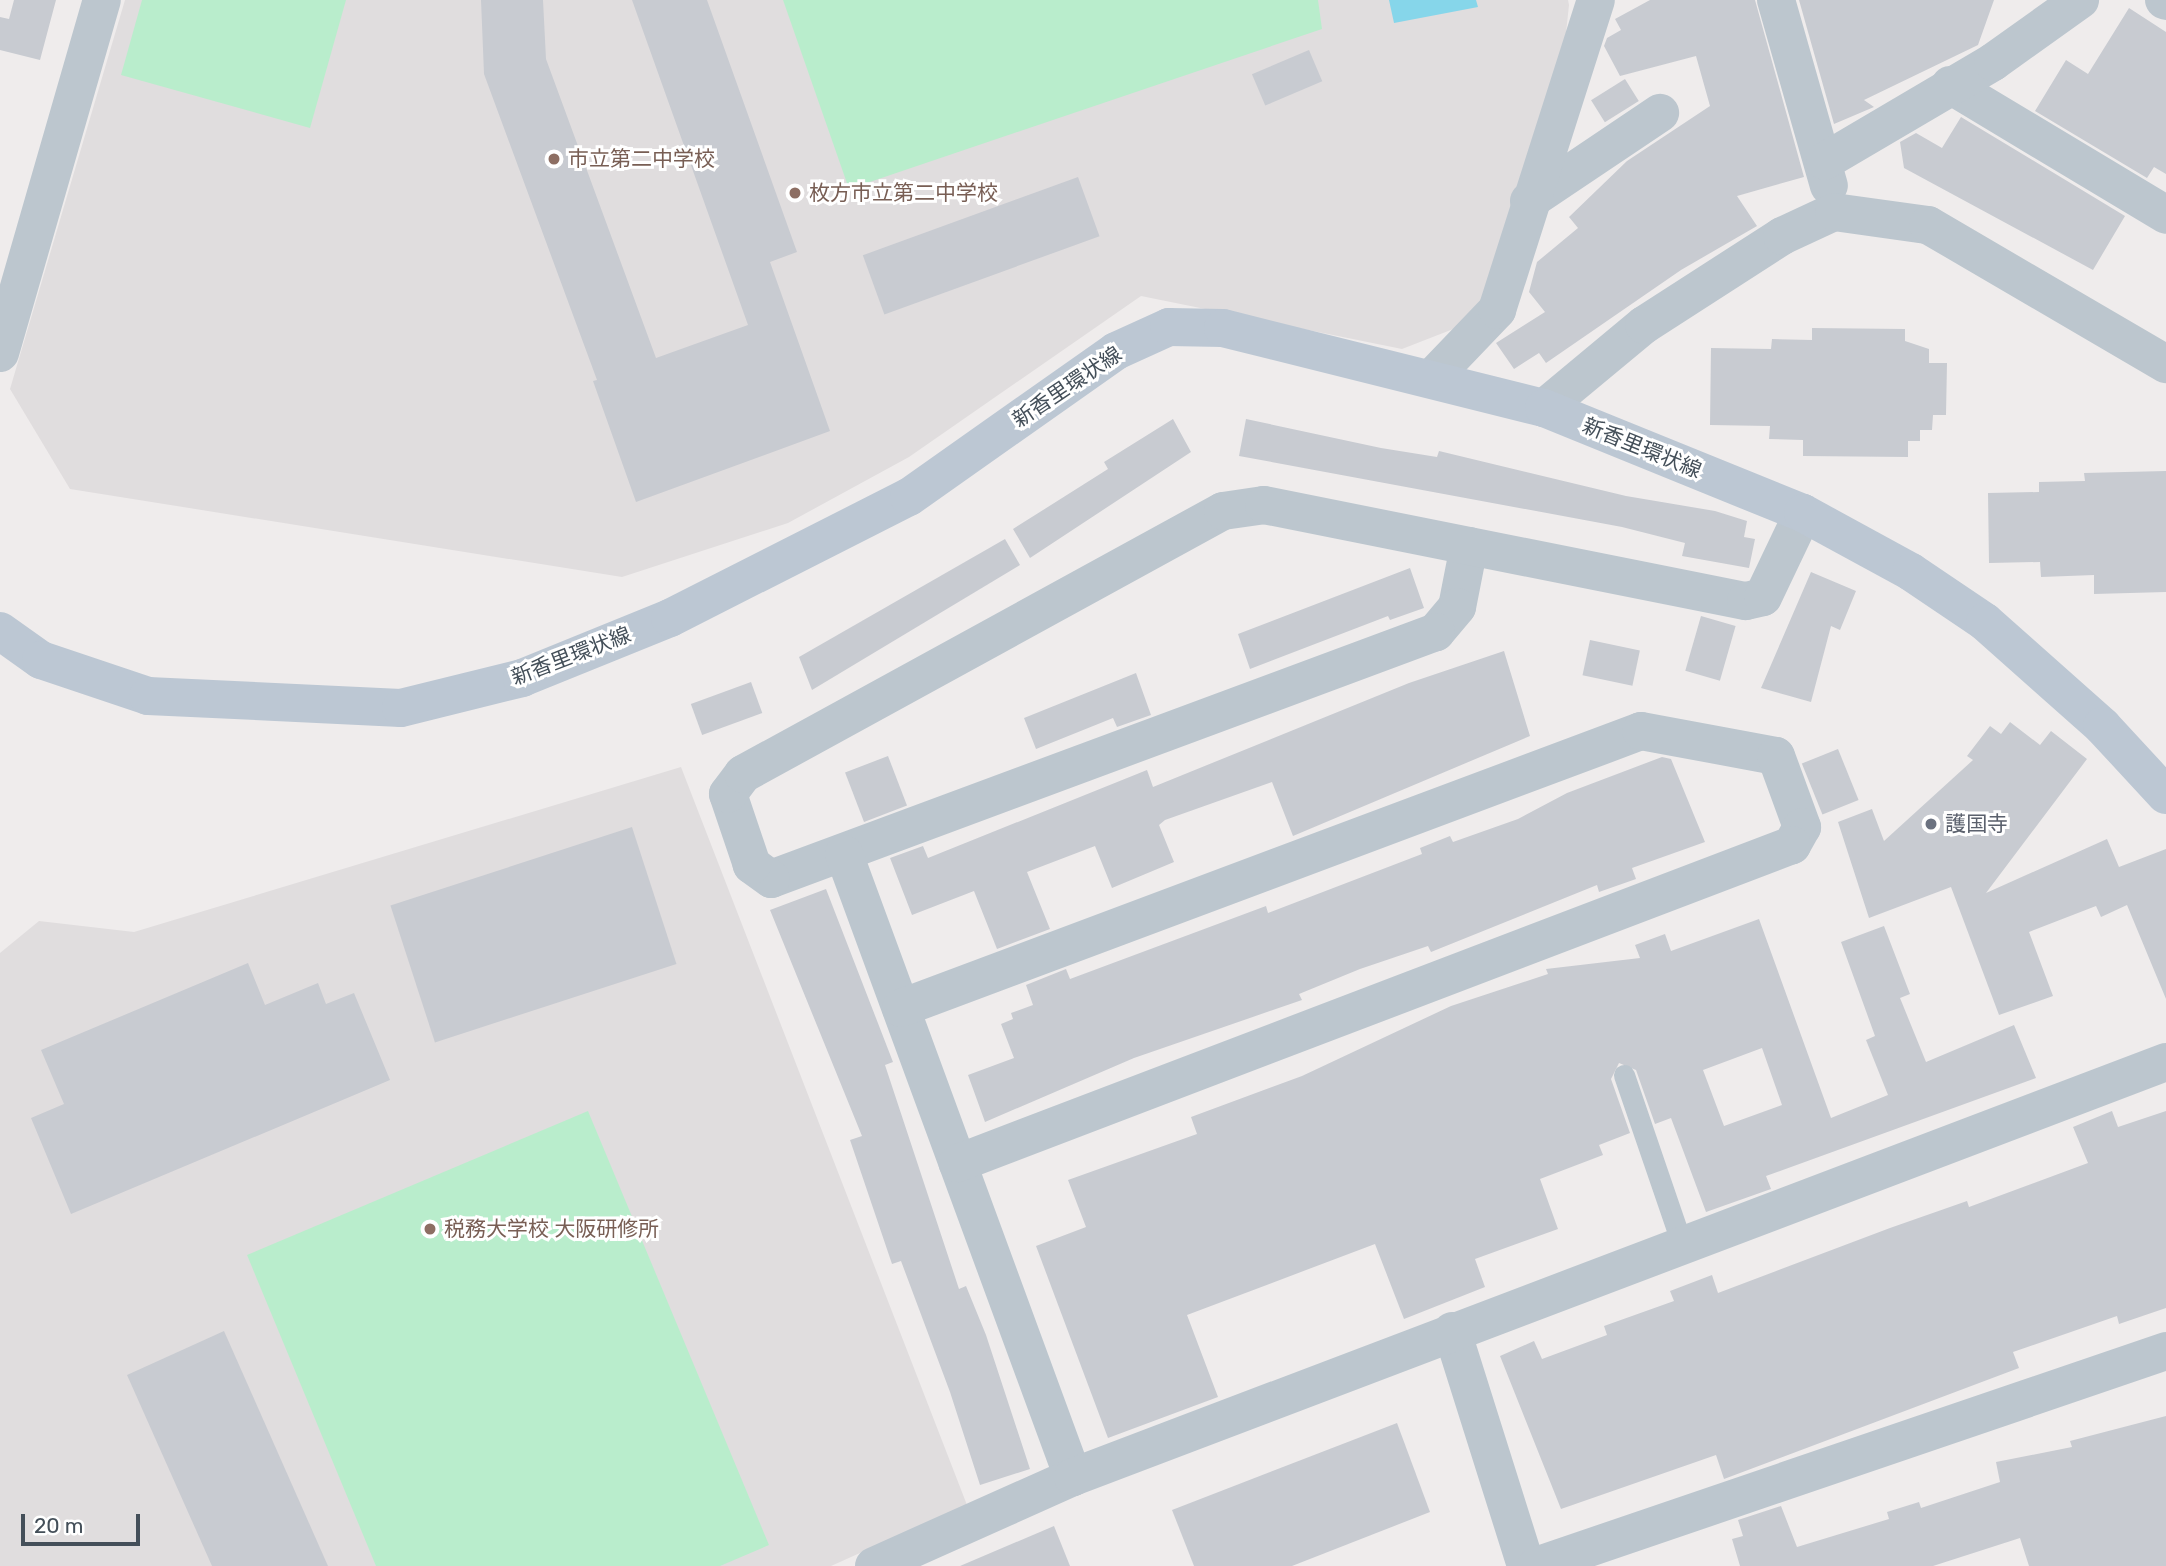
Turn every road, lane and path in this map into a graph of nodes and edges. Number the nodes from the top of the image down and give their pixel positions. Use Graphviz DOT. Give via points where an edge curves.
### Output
graph roads {
  1 [pos="102,0"];
  2 [pos="1596,0"];
  3 [pos="1776,0"];
  4 [pos="2080,0"];
  5 [pos="1951,85"];
  6 [pos="1660,113"];
  7 [pos="1825,161"];
  8 [pos="1530,201"];
  9 [pos="1834,212"];
  10 [pos="2166,215"];
  11 [pos="0,353"];
  12 [pos="2166,364"];
  13 [pos="1433,377"];
  14 [pos="1544,408"];
  15 [pos="1803,513"];
  16 [pos="1469,546"];
  17 [pos="0,631"];
  18 [pos="2166,795"];
  19 [pos="844,854"];
  20 [pos="901,1009"];
  21 [pos="2166,1062"];
  22 [pos="1624,1076"];
  23 [pos="958,1163"];
  24 [pos="1682,1244"];
  25 [pos="1452,1331"];
  26 [pos="2166,1351"];
  27 [pos="1073,1477"];
  28 [pos="874,1566"];
  29 [pos="1526,1566"];
  30 [pos="1536,1566"];
  1 -- 11 [label="street"];
  2 -- 8 [label="street"];
  3 -- 7 [label="street"];
  4 -- 5 [label="street" via="1993,62"];
  5 -- 7 [label="street"];
  5 -- 10 [label="street"];
  6 -- 8 [label="street"];
  7 -- 9 [label="street"];
  8 -- 13 [label="street" via="1497,310"];
  9 -- 12 [label="street" via="1928,225"];
  9 -- 14 [label="street" via="1782,236 1644,326"];
  13 -- 14 [label="street, 新香里環状線"];
  13 -- 17 [label="street, 新香里環状線" via="1223,328 1169,327 1116,351 909,497 670,618 522,678 401,708 148,696 41,660"];
  14 -- 15 [label="street, 新香里環状線"];
  15 -- 16 [label="street" via="1763,597 1746,601"];
  15 -- 18 [label="street, 新香里環状線" via="1912,572 1985,622 2102,726"];
  16 -- 19 [label="street" via="1457,607 1436,632"];
  16 -- 19 [label="street" via="1264,505 1223,511 743,774 728,794 751,865 771,879"];
  19 -- 20 [label="street"];
  20 -- 23 [label="street"];
  20 -- 23 [label="street" via="1642,731 1776,756 1802,827 1792,845"];
  21 -- 24 [label="street"];
  22 -- 24 [label="lane"];
  23 -- 27 [label="street"];
  24 -- 25 [label="street"];
  25 -- 27 [label="street"];
  25 -- 29 [label="street"];
  26 -- 30 [label="street"];
  27 -- 28 [label="street"];
}
